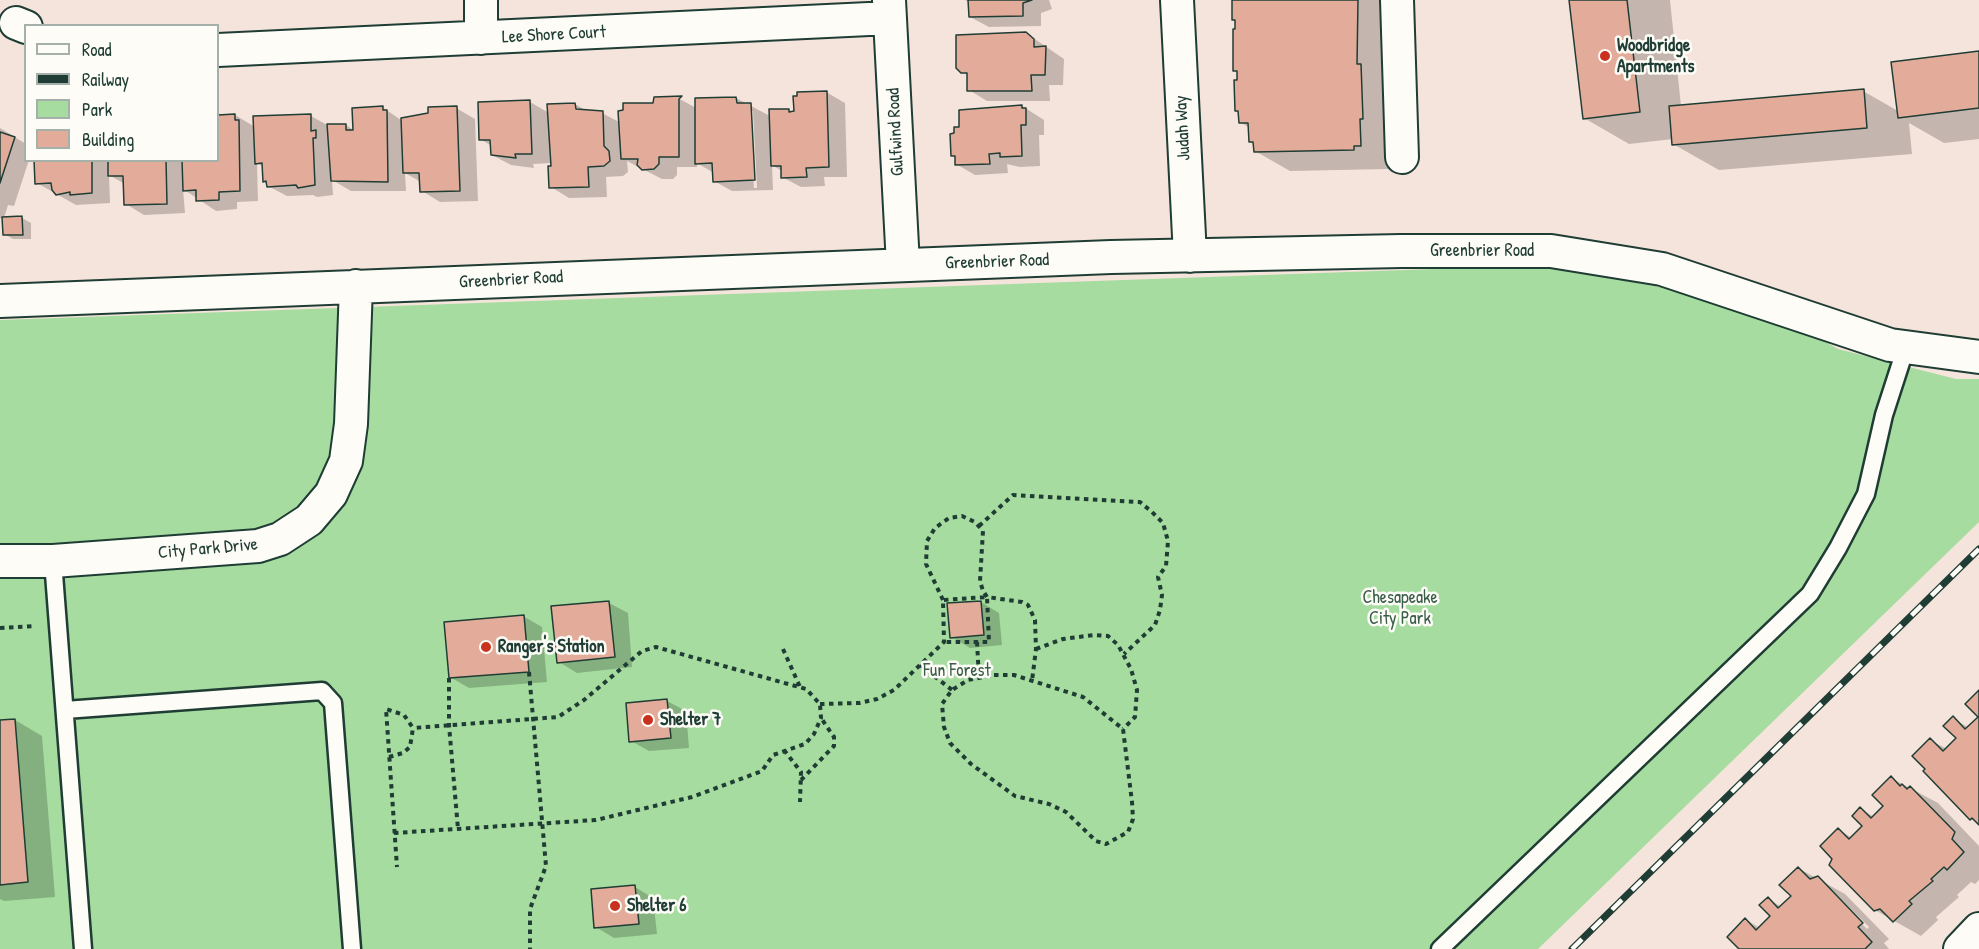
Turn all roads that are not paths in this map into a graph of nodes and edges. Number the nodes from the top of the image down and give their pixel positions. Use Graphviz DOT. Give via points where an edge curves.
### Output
graph roads {
  1 [pos="481,0"];
  2 [pos="1177,0"];
  3 [pos="1397,0"];
  4 [pos="890,9"];
  5 [pos="481,38"];
  6 [pos="219,50"];
  7 [pos="1402,157"];
  8 [pos="1190,255"];
  9 [pos="903,265"];
  10 [pos="356,286"];
  11 [pos="0,301"];
  12 [pos="1906,347"];
  13 [pos="1979,357"];
  14 [pos="0,561"];
  15 [pos="53,561"];
  16 [pos="65,710"];
  17 [pos="1979,930"];
  18 [pos="83,949"];
  19 [pos="352,949"];
  20 [pos="1440,949"];
  21 [pos="1960,949"];
  1 -- 5 [label="street"];
  2 -- 8 [label="street, Judah Way"];
  3 -- 7 [label="street"];
  4 -- 5 [label="street, Lee Shore Court"];
  4 -- 9 [label="street, Gulfwind Road"];
  5 -- 6 [label="street, Lee Shore Court"];
  8 -- 9 [label="street, Greenbrier Road"];
  8 -- 12 [label="street, Greenbrier Road" via="1551,251 1662,268 1890,345"];
  9 -- 10 [label="street, Greenbrier Road"];
  10 -- 11 [label="street, Greenbrier Road"];
  10 -- 15 [label="street, City Park Drive" via="346,461 331,494 309,520 280,539 258,546"];
  12 -- 13 [label="street, Greenbrier Road"];
  12 -- 20 [label="lane" via="1884,415 1866,494 1810,594"];
  14 -- 15 [label="street, City Park Drive"];
  15 -- 16 [label="lane"];
  16 -- 18 [label="lane"];
  16 -- 19 [label="lane" via="322,691 333,703"];
  17 -- 21 [label="street"];
}
